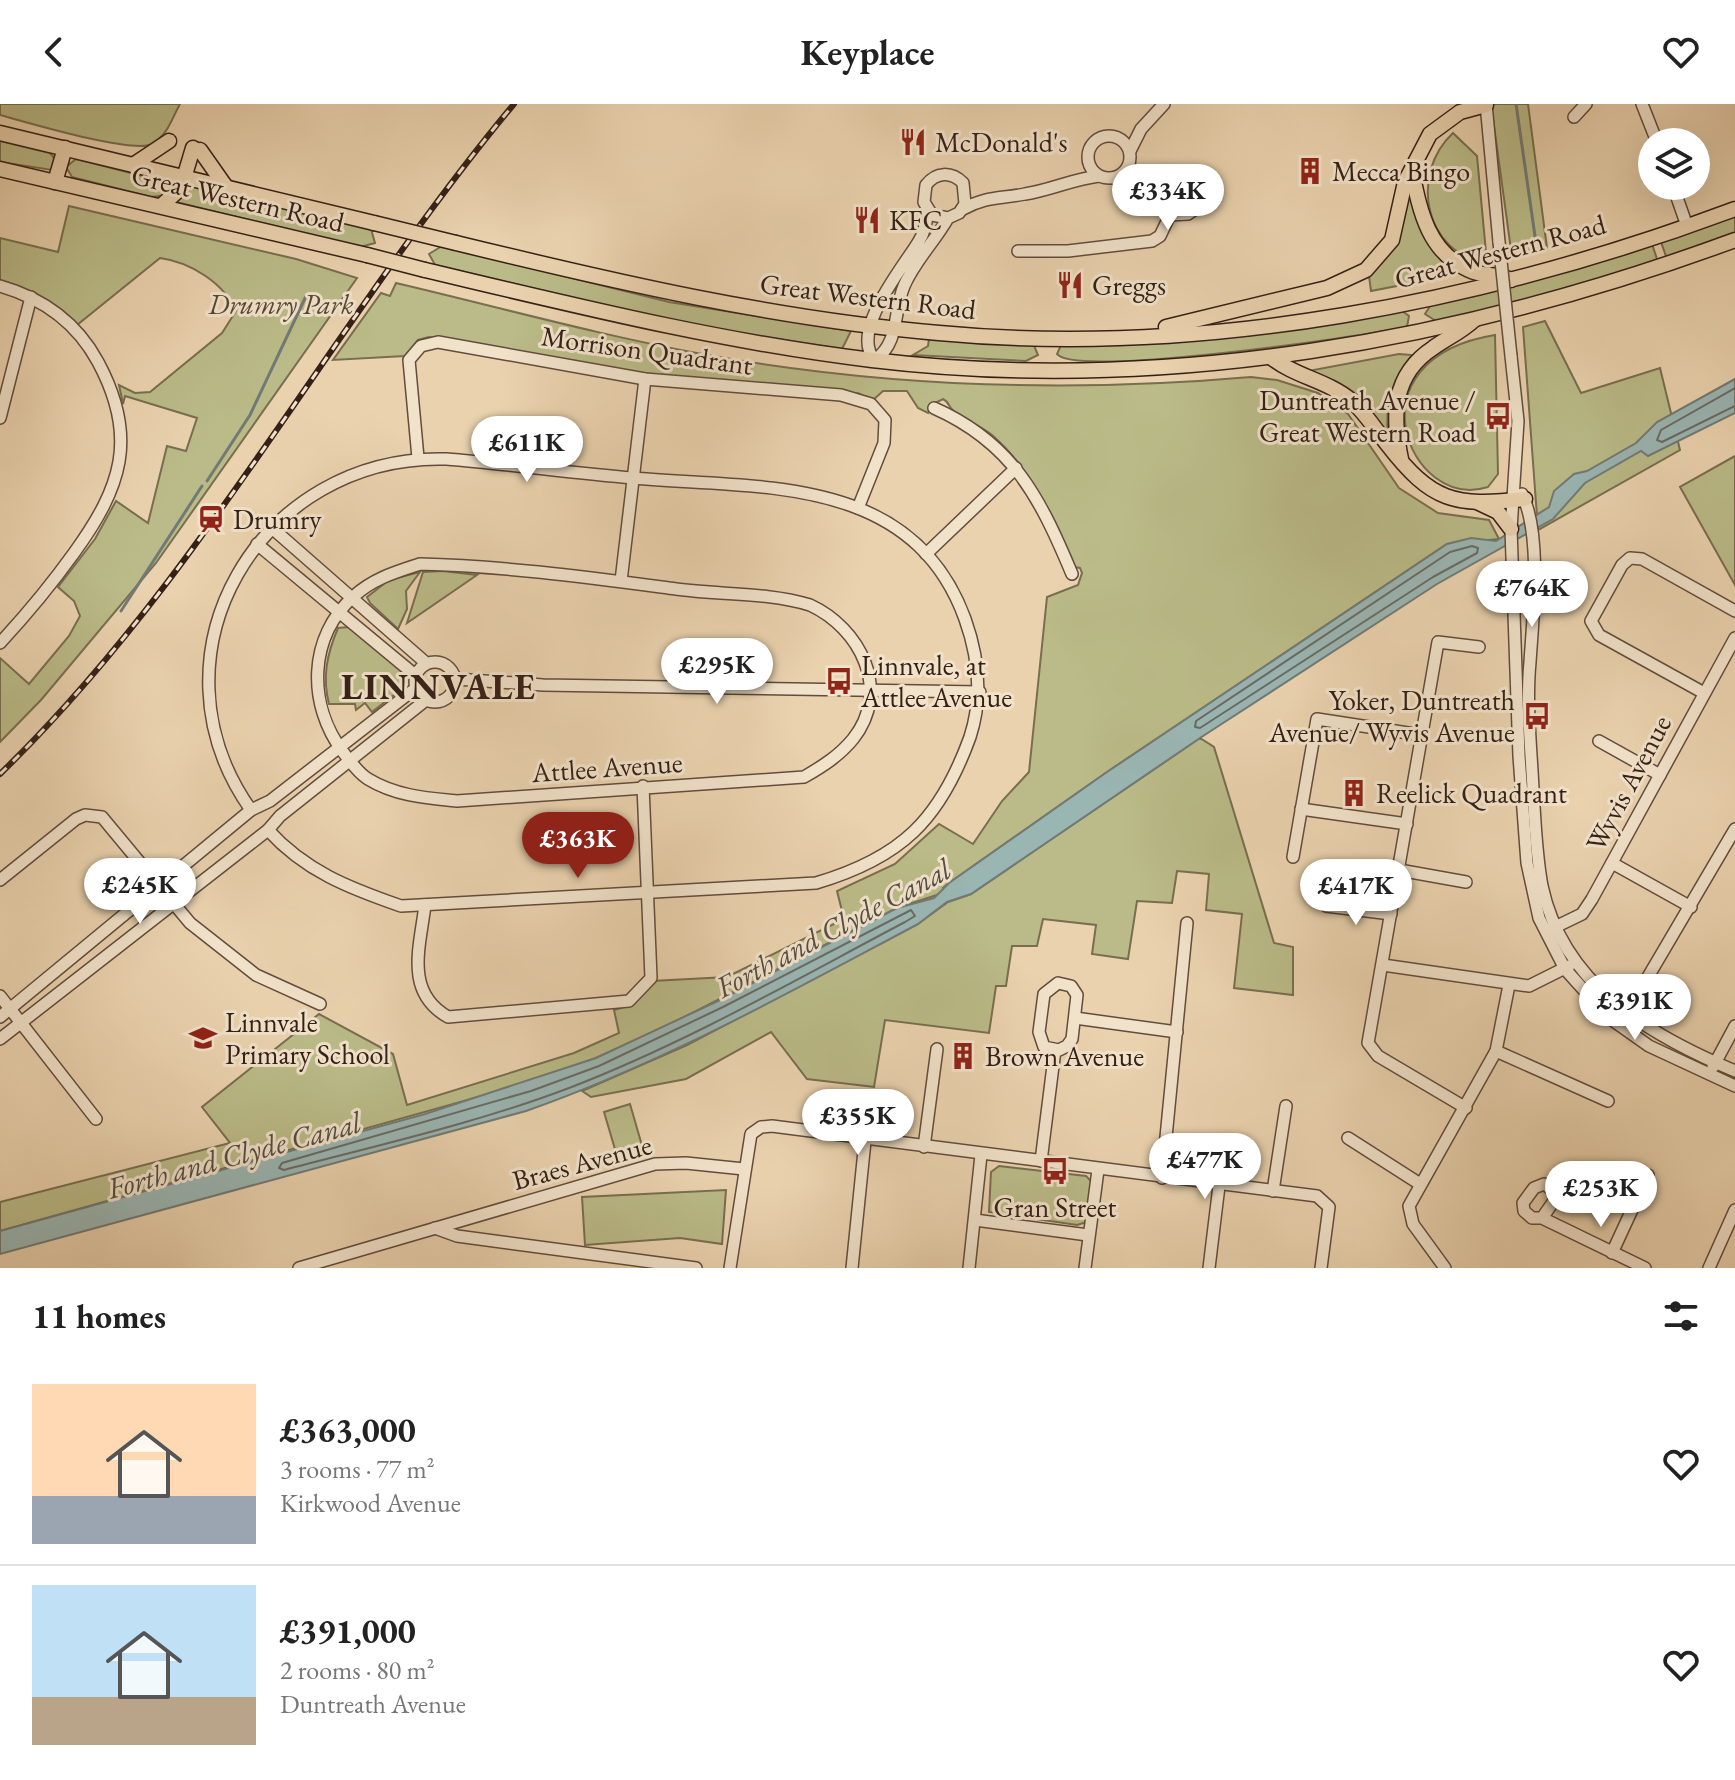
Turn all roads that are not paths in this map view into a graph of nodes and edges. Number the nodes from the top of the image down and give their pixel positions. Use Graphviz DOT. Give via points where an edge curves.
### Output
graph roads {
  1 [pos="1164,104"];
  2 [pos="1586,104"];
  3 [pos="1642,104"];
  4 [pos="1486,105"];
  5 [pos="1574,117"];
  6 [pos="1651,128"];
  7 [pos="1141,129"];
  8 [pos="0,133"];
  9 [pos="1117,137"];
  10 [pos="169,141"];
  11 [pos="65,148"];
  12 [pos="1130,157"];
  13 [pos="1087,158"];
  14 [pos="133,165"];
  15 [pos="0,169"];
  16 [pos="1412,172"];
  17 [pos="1099,176"];
  18 [pos="185,177"];
  19 [pos="1113,178"];
  20 [pos="1071,179"];
  21 [pos="55,182"];
  22 [pos="1136,185"];
  23 [pos="226,187"];
  24 [pos="965,187"];
  25 [pos="985,197"];
  26 [pos="1208,200"];
  27 [pos="1678,200"];
  28 [pos="161,206"];
  29 [pos="963,209"];
  30 [pos="1735,209"];
  31 [pos="928,211"];
  32 [pos="1170,215"];
  33 [pos="948,218"];
  34 [pos="1687,226"];
  35 [pos="1735,240"];
  36 [pos="1018,251"];
  37 [pos="1511,280"];
  38 [pos="0,286"];
  39 [pos="31,297"];
  40 [pos="1476,319"];
  41 [pos="871,326"];
  42 [pos="895,329"];
  43 [pos="1141,335"];
  44 [pos="1272,358"];
  45 [pos="875,360"];
  46 [pos="645,379"];
  47 [pos="934,408"];
  48 [pos="0,418"];
  49 [pos="418,458"];
  50 [pos="1402,463"];
  51 [pos="1016,468"];
  52 [pos="634,478"];
  53 [pos="1479,503"];
  54 [pos="1522,504"];
  55 [pos="858,508"];
  56 [pos="1512,523"];
  57 [pos="272,528"];
  58 [pos="257,544"];
  59 [pos="926,554"];
  60 [pos="1072,574"];
  61 [pos="621,581"];
  62 [pos="353,597"];
  63 [pos="1735,611"];
  64 [pos="339,613"];
  65 [pos="3,635"];
  66 [pos="1735,638"];
  67 [pos="1479,647"];
  68 [pos="426,663"];
  69 [pos="415,675"];
  70 [pos="456,679"];
  71 [pos="416,688"];
  72 [pos="980,692"];
  73 [pos="870,693"];
  74 [pos="1704,693"];
  75 [pos="426,700"];
  76 [pos="1421,735"];
  77 [pos="1599,741"];
  78 [pos="339,747"];
  79 [pos="349,760"];
  80 [pos="1660,775"];
  81 [pos="643,786"];
  82 [pos="1301,809"];
  83 [pos="253,811"];
  84 [pos="1407,824"];
  85 [pos="266,830"];
  86 [pos="1734,834"];
  87 [pos="1293,857"];
  88 [pos="1612,863"];
  89 [pos="1399,870"];
  90 [pos="0,880"];
  91 [pos="1466,882"];
  92 [pos="160,887"];
  93 [pos="649,894"];
  94 [pos="171,903"];
  95 [pos="425,905"];
  96 [pos="1326,906"];
  97 [pos="1691,907"];
  98 [pos="1391,914"];
  99 [pos="1187,923"];
  100 [pos="1550,929"];
  101 [pos="1575,961"];
  102 [pos="1383,965"];
  103 [pos="1565,969"];
  104 [pos="1509,985"];
  105 [pos="0,996"];
  106 [pos="1635,999"];
  107 [pos="320,1004"];
  108 [pos="11,1009"];
  109 [pos="0,1017"];
  110 [pos="1075,1018"];
  111 [pos="21,1022"];
  112 [pos="1735,1026"];
  113 [pos="1177,1032"];
  114 [pos="0,1039"];
  115 [pos="937,1049"];
  116 [pos="1055,1050"];
  117 [pos="1496,1051"];
  118 [pos="1715,1062"];
  119 [pos="1735,1071"];
  120 [pos="1709,1075"];
  121 [pos="1735,1086"];
  122 [pos="1608,1101"];
  123 [pos="1286,1106"];
  124 [pos="1466,1108"];
  125 [pos="96,1119"];
  126 [pos="1348,1138"];
  127 [pos="865,1141"];
  128 [pos="924,1147"];
  129 [pos="981,1155"];
  130 [pos="1041,1161"];
  131 [pos="744,1169"];
  132 [pos="1098,1170"];
  133 [pos="1648,1175"];
  134 [pos="1162,1178"];
  135 [pos="1420,1184"];
  136 [pos="1219,1186"];
  137 [pos="1273,1191"];
  138 [pos="1735,1210"];
  139 [pos="1542,1218"];
  140 [pos="975,1220"];
  141 [pos="435,1228"];
  142 [pos="1088,1235"];
  143 [pos="1612,1253"];
  144 [pos="299,1268"];
  145 [pos="696,1268"];
  146 [pos="730,1268"];
  147 [pos="852,1268"];
  148 [pos="969,1268"];
  149 [pos="1085,1268"];
  150 [pos="1209,1268"];
  151 [pos="1321,1268"];
  152 [pos="1445,1268"];
  153 [pos="1645,1268"];
  154 [pos="1709,1268"];
  1 -- 7 [label="street"];
  2 -- 5 [label="street"];
  3 -- 6 [label="street"];
  4 -- 16 [label="main road" via="1440,125 1422,145"];
  4 -- 54 [label="street, bridge" via="1518,421 1515,479"];
  7 -- 9 [label="street"];
  7 -- 12 [label="street"];
  8 -- 11 [label="main road, Great Western Road"];
  9 -- 12 [label="street"];
  9 -- 13 [label="street" via="1097,139"];
  10 -- 14 [label="main road"];
  11 -- 14 [label="main road, Great Western Road"];
  11 -- 21 [label="main road"];
  12 -- 19 [label="street" via="1123,173"];
  12 -- 22 [label="street"];
  13 -- 17 [label="street"];
  13 -- 20 [label="street"];
  14 -- 18 [label="main road, Great Western Road"];
  15 -- 21 [label="main road, Great Western Road"];
  16 -- 37 [label="main road" via="1422,220 1441,248 1468,270"];
  16 -- 43 [label="main road" via="1392,240 1366,270 1346,282"];
  17 -- 19 [label="street"];
  17 -- 20 [label="street"];
  18 -- 23 [label="main road, Great Western Road"];
  18 -- 23 [label="main road" via="196,149"];
  18 -- 28 [label="main road" via="177,194"];
  19 -- 22 [label="street"];
  20 -- 25 [label="street" via="1024,194"];
  21 -- 28 [label="main road, Great Western Road"];
  22 -- 32 [label="street"];
  23 -- 41 [label="main road, Great Western Road, bridge" via="668,294"];
  24 -- 25 [label="street"];
  24 -- 29 [label="street"];
  24 -- 31 [label="street" via="951,175 934,177 923,191"];
  25 -- 29 [label="street"];
  26 -- 32 [label="street" via="1188,214"];
  27 -- 34 [label="street"];
  28 -- 45 [label="main road, Great Western Road, bridge" via="696,332"];
  29 -- 33 [label="street"];
  30 -- 34 [label="main road, Great Western Road"];
  31 -- 33 [label="street"];
  31 -- 41 [label="street" via="921,238 894,274"];
  32 -- 36 [label="street" via="1152,241"];
  33 -- 42 [label="street" via="905,283"];
  34 -- 37 [label="main road, Great Western Road"];
  35 -- 40 [label="main road, Great Western Road" via="1621,280"];
  37 -- 43 [label="main road, Great Western Road" via="1346,315"];
  38 -- 39 [label="street"];
  39 -- 48 [label="street"];
  39 -- 65 [label="street" via="69,323 96,358 117,407 121,456 113,490 97,521"];
  40 -- 44 [label="main road, Great Western Road"];
  40 -- 50 [label="main road" via="1420,358 1402,382 1394,409"];
  41 -- 42 [label="main road, Great Western Road"];
  41 -- 45 [label="street" via="868,347"];
  42 -- 43 [label="main road, Great Western Road" via="999,336"];
  42 -- 45 [label="street" via="887,350"];
  44 -- 45 [label="main road, Great Western Road" via="1049,370"];
  44 -- 50 [label="main road" via="1289,372 1315,379 1353,402"];
  46 -- 49 [label="street, Morrison Quadrant" via="438,342 421,346 409,360"];
  46 -- 52 [label="street"];
  46 -- 55 [label="street, Morrison Quadrant" via="841,395 871,404 885,420 884,443"];
  47 -- 51 [label="street" via="984,435"];
  49 -- 52 [label="street"];
  49 -- 57 [label="street" via="382,464 327,484"];
  50 -- 53 [label="main road" via="1432,492 1460,503"];
  51 -- 59 [label="street"];
  51 -- 60 [label="street"];
  52 -- 55 [label="street" via="795,488"];
  52 -- 61 [label="street"];
  53 -- 54 [label="main road"];
  53 -- 56 [label="main road"];
  54 -- 56 [label="street"];
  54 -- 100 [label="street" via="1533,559 1528,694 1536,842"];
  55 -- 59 [label="street" via="881,518"];
  56 -- 100 [label="street" via="1525,845 1532,891"];
  57 -- 58 [label="street"];
  57 -- 62 [label="street"];
  58 -- 64 [label="street"];
  58 -- 83 [label="street" via="234,577 223,606 210,672 221,749"];
  59 -- 72 [label="street" via="962,610 975,644"];
  61 -- 62 [label="street, Attlee Avenue" via="420,564 376,579"];
  61 -- 73 [label="street, Attlee Avenue" via="810,605 833,617 854,638 869,668"];
  62 -- 64 [label="street, Attlee Avenue"];
  62 -- 68 [label="street"];
  63 -- 74 [label="street" via="1642,559 1630,558 1591,621 1599,635"];
  64 -- 69 [label="street"];
  64 -- 78 [label="street, Attlee Avenue" via="322,644 316,684 325,722"];
  66 -- 74 [label="street, Wyvis Avenue"];
  67 -- 76 [label="street" via="1438,642"];
  68 -- 69 [label="street"];
  68 -- 70 [label="street" via="445,664"];
  69 -- 71 [label="street"];
  70 -- 73 [label="street"];
  70 -- 75 [label="street" via="445,699"];
  71 -- 75 [label="street"];
  71 -- 78 [label="street"];
  72 -- 73 [label="street"];
  72 -- 93 [label="street" via="957,772 937,808 875,861 816,883"];
  73 -- 81 [label="street, Attlee Avenue" via="855,737 834,760 804,777"];
  74 -- 80 [label="street, Wyvis Avenue"];
  75 -- 79 [label="street"];
  76 -- 82 [label="street" via="1317,719"];
  76 -- 84 [label="street"];
  77 -- 80 [label="street"];
  78 -- 79 [label="street, Attlee Avenue"];
  78 -- 83 [label="street"];
  79 -- 81 [label="street, Attlee Avenue" via="368,779 403,795 457,801"];
  79 -- 85 [label="street"];
  80 -- 88 [label="street, Wyvis Avenue"];
  81 -- 93 [label="street"];
  82 -- 84 [label="street"];
  82 -- 87 [label="street"];
  83 -- 85 [label="street" via="271,814"];
  83 -- 85 [label="street" via="249,829"];
  83 -- 92 [label="street"];
  84 -- 89 [label="street"];
  85 -- 94 [label="street"];
  85 -- 95 [label="street" via="290,855 342,885 401,906"];
  86 -- 97 [label="street"];
  88 -- 97 [label="street"];
  88 -- 100 [label="street, Wyvis Avenue" via="1582,914"];
  89 -- 91 [label="street"];
  89 -- 98 [label="street"];
  90 -- 92 [label="street" via="76,819 95,814"];
  92 -- 94 [label="street"];
  92 -- 108 [label="street"];
  93 -- 95 [label="street"];
  93 -- 95 [label="street" via="651,978 629,1001 448,1017 420,991"];
  94 -- 107 [label="street" via="256,975"];
  94 -- 111 [label="street"];
  96 -- 98 [label="street"];
  97 -- 106 [label="street"];
  98 -- 102 [label="street"];
  99 -- 113 [label="street"];
  100 -- 101 [label="street"];
  100 -- 103 [label="street"];
  101 -- 103 [label="street"];
  101 -- 118 [label="street" via="1630,1018"];
  102 -- 104 [label="street"];
  102 -- 124 [label="street" via="1372,1006 1371,1050"];
  103 -- 104 [label="street" via="1529,986"];
  103 -- 120 [label="street" via="1621,1027"];
  104 -- 117 [label="street"];
  105 -- 108 [label="street"];
  108 -- 109 [label="street"];
  108 -- 111 [label="street"];
  110 -- 113 [label="street"];
  110 -- 116 [label="street" via="1072,1039"];
  110 -- 116 [label="street" via="1075,989 1058,983 1047,989 1039,1032 1044,1047"];
  111 -- 114 [label="street"];
  111 -- 125 [label="street"];
  112 -- 118 [label="street"];
  113 -- 134 [label="street"];
  115 -- 128 [label="street"];
  116 -- 130 [label="street"];
  117 -- 122 [label="street"];
  117 -- 124 [label="street"];
  118 -- 119 [label="street"];
  118 -- 120 [label="street"];
  120 -- 121 [label="street"];
  123 -- 137 [label="street"];
  124 -- 135 [label="street"];
  126 -- 135 [label="street"];
  127 -- 128 [label="street"];
  127 -- 131 [label="street" via="761,1127 751,1134"];
  127 -- 147 [label="street"];
  128 -- 129 [label="street"];
  129 -- 130 [label="street"];
  129 -- 140 [label="street"];
  130 -- 132 [label="street"];
  131 -- 141 [label="street, Braes Avenue" via="655,1164"];
  131 -- 146 [label="street"];
  132 -- 134 [label="street"];
  132 -- 142 [label="street"];
  133 -- 143 [label="street"];
  134 -- 136 [label="street"];
  135 -- 152 [label="street" via="1409,1206 1413,1224"];
  136 -- 137 [label="street"];
  136 -- 150 [label="street"];
  137 -- 151 [label="street" via="1317,1196 1329,1207"];
  138 -- 154 [label="street"];
  139 -- 143 [label="street"];
  140 -- 142 [label="street"];
  140 -- 148 [label="street"];
  141 -- 144 [label="street, Braes Avenue"];
  141 -- 145 [label="street" via="457,1236"];
  142 -- 149 [label="street"];
  143 -- 153 [label="street"];
}
